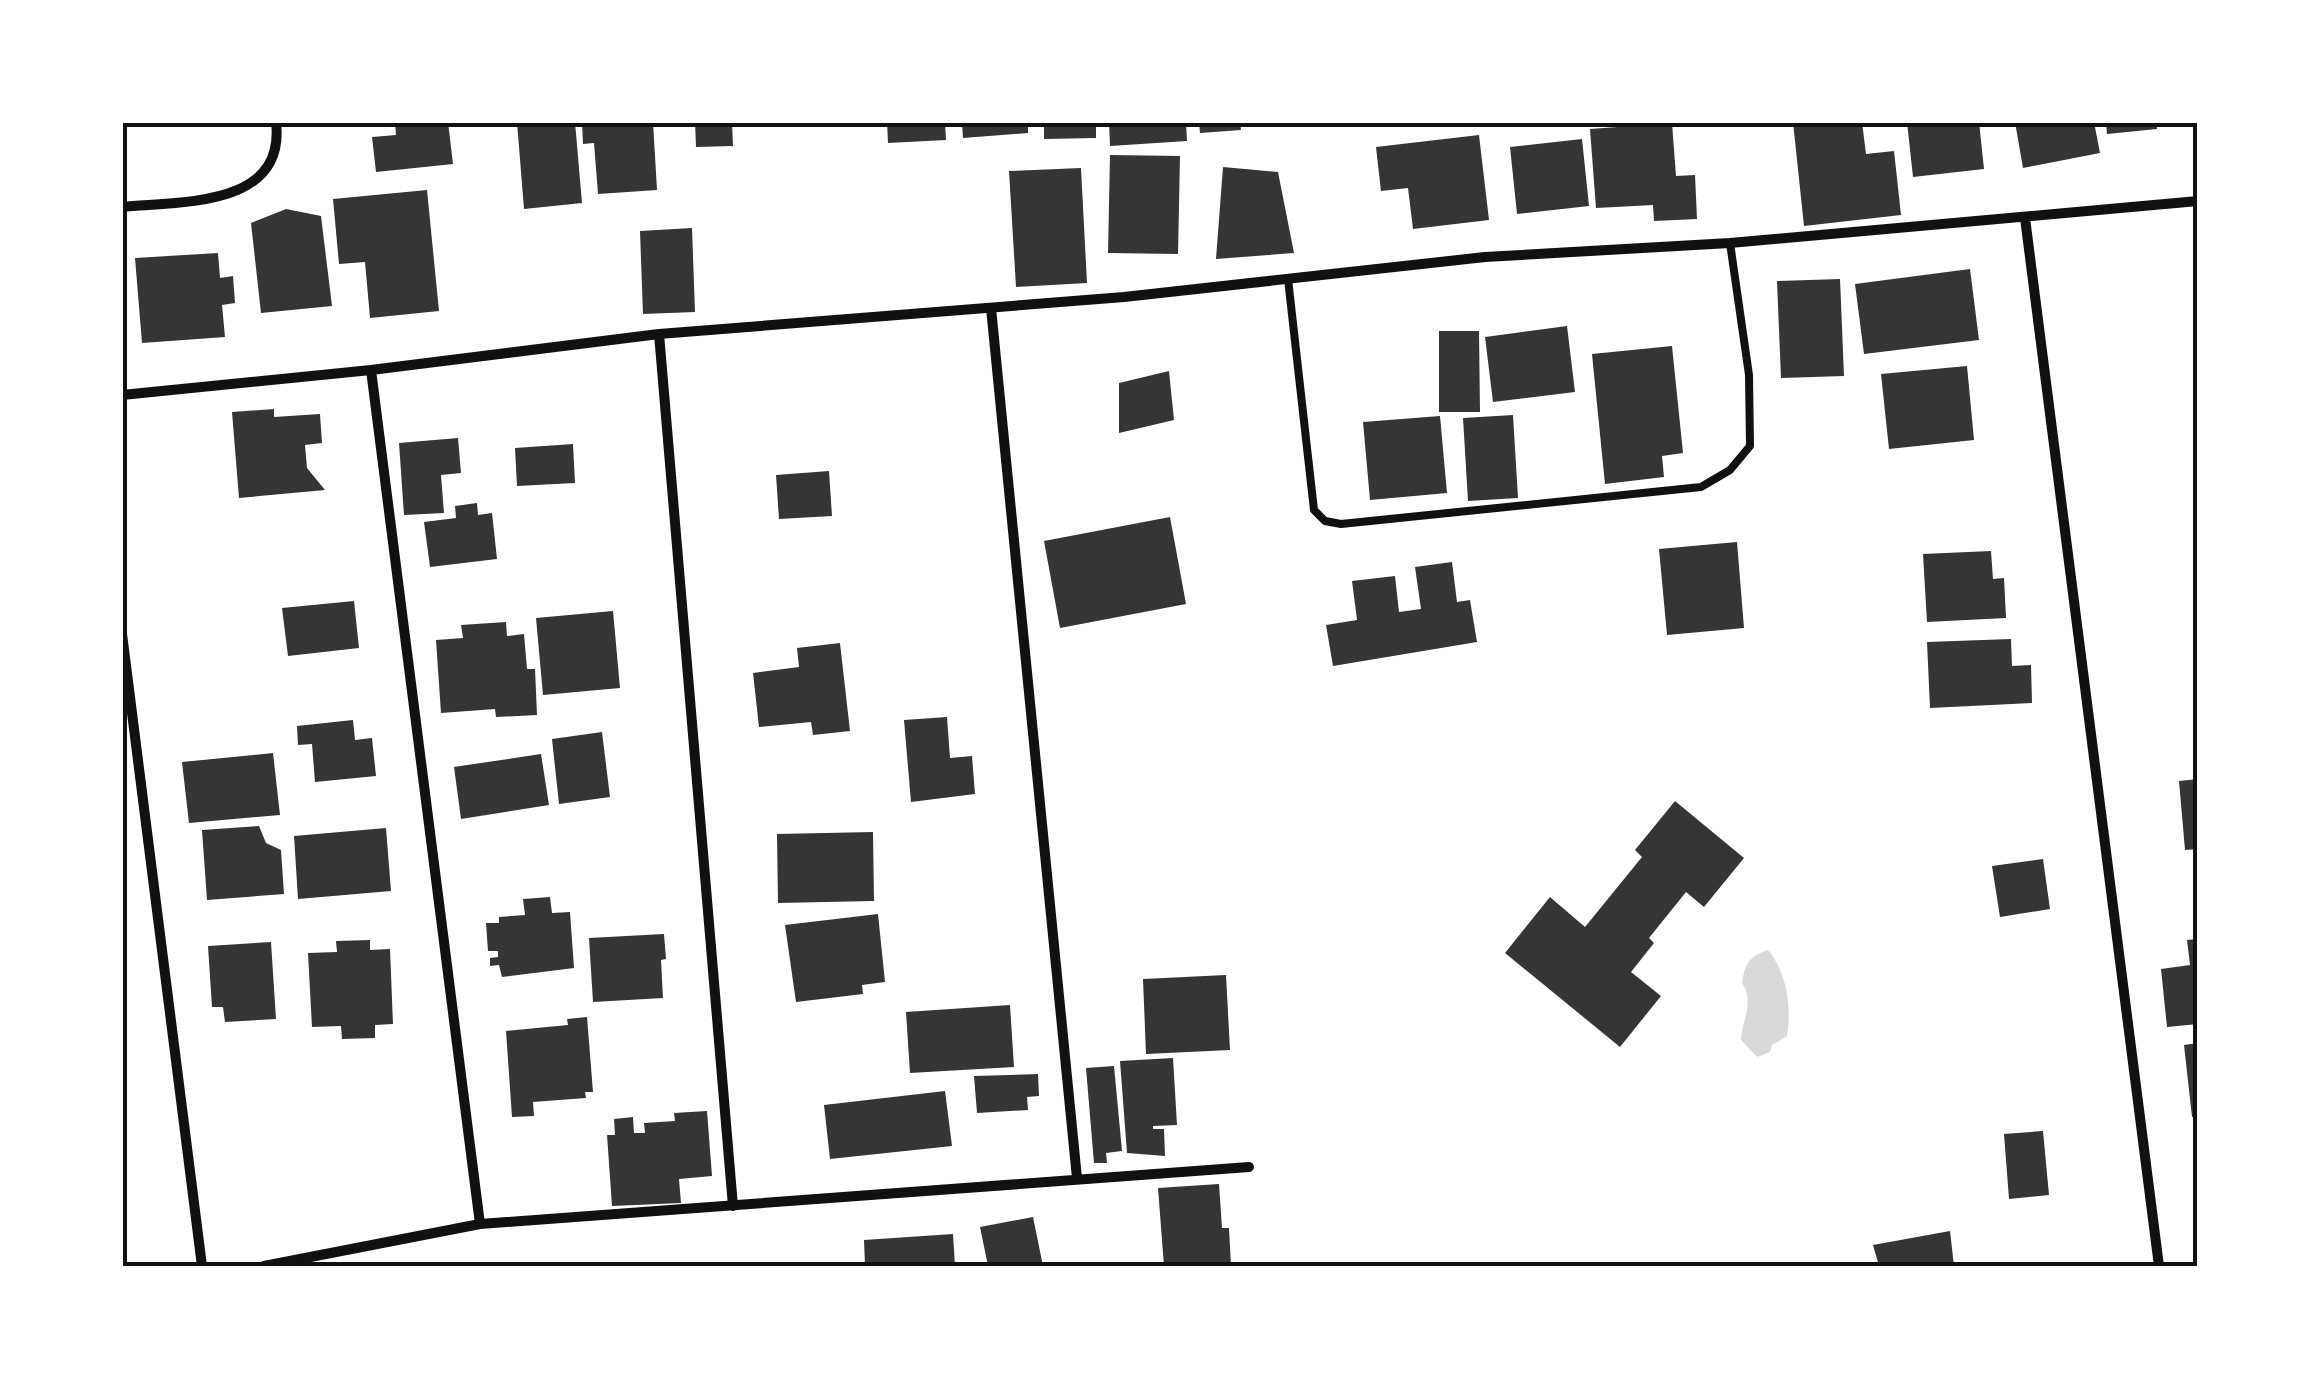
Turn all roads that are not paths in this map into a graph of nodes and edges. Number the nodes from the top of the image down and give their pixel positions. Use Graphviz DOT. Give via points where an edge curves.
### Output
graph roads {
  1 [pos="276,122"];
  2 [pos="2198,200"];
  3 [pos="122,207"];
  4 [pos="2024,218"];
  5 [pos="1730,243"];
  6 [pos="1288,279"];
  7 [pos="991,308"];
  8 [pos="659,334"];
  9 [pos="371,370"];
  10 [pos="122,396"];
  11 [pos="122,634"];
  12 [pos="1248,1168"];
  13 [pos="1077,1178"];
  14 [pos="734,1206"];
  15 [pos="480,1224"];
  16 [pos="202,1266"];
  17 [pos="264,1266"];
  18 [pos="2159,1266"];
  1 -- 3 [label="street" via="268,170 236,194"];
  2 -- 4 [label="street"];
  4 -- 5 [label="street"];
  4 -- 18 [label="street"];
  5 -- 6 [label="street" via="1485,256"];
  5 -- 6 [label="lane" via="1750,446 1730,470 1701,487 1341,524 1314,510"];
  6 -- 7 [label="street"];
  7 -- 8 [label="street"];
  7 -- 13 [label="street"];
  8 -- 9 [label="street"];
  8 -- 14 [label="street"];
  9 -- 10 [label="street"];
  9 -- 15 [label="street"];
  11 -- 16 [label="street"];
  12 -- 13 [label="street"];
  13 -- 14 [label="street"];
  14 -- 15 [label="street"];
  15 -- 17 [label="street"];
}
